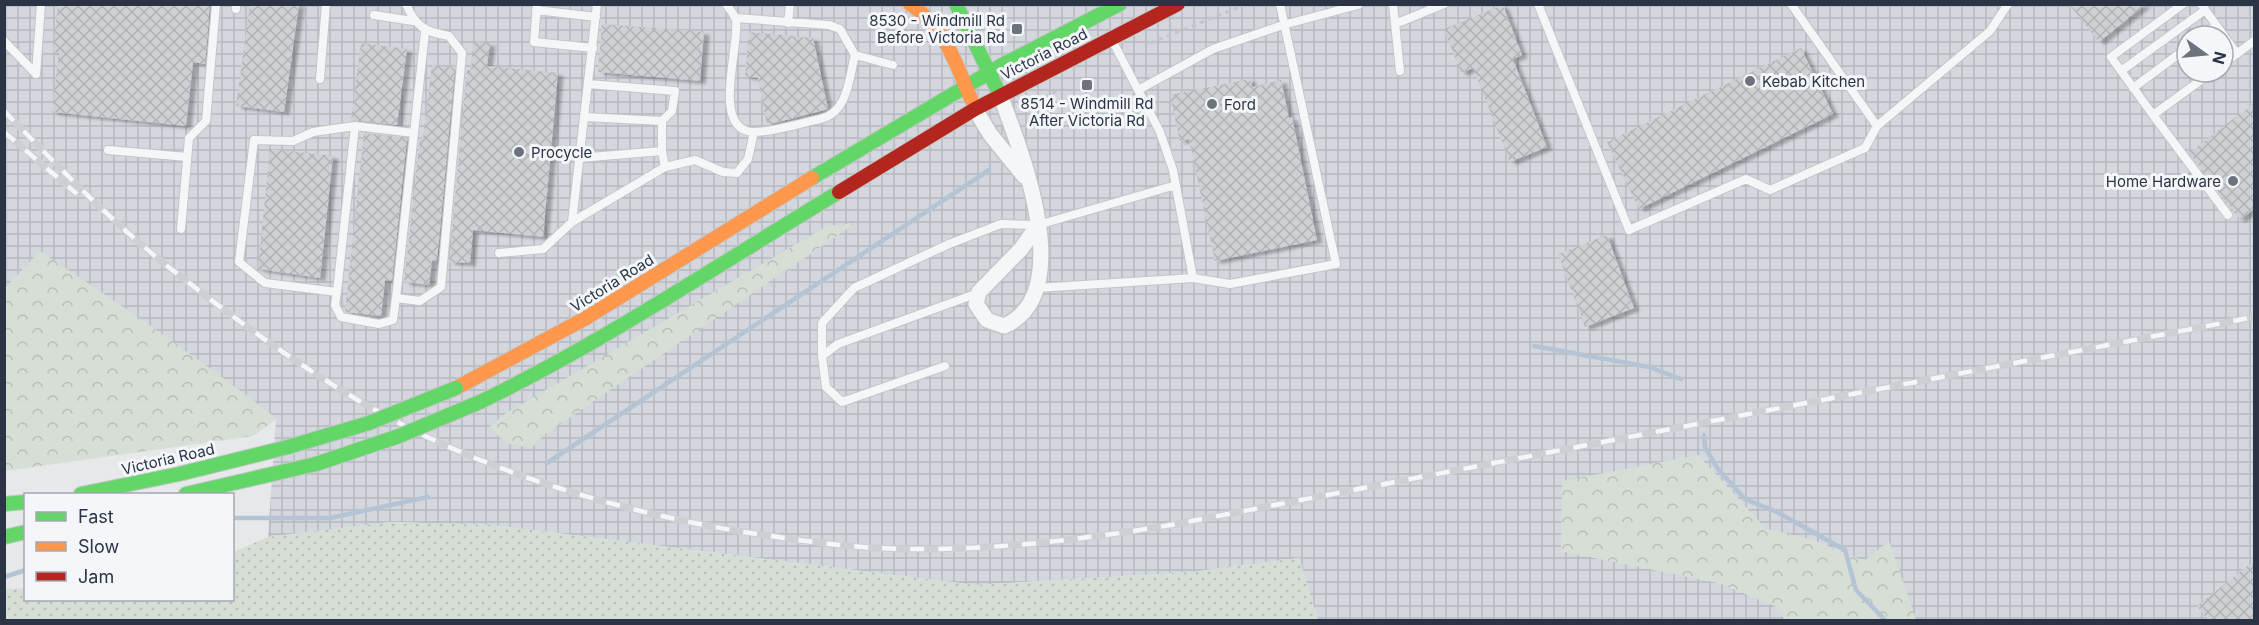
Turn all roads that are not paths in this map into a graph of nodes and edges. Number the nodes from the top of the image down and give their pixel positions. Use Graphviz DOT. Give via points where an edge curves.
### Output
graph roads {
  1 [pos="41,4"];
  2 [pos="216,4"];
  3 [pos="326,4"];
  4 [pos="406,4"];
  5 [pos="597,4"];
  6 [pos="726,4"];
  7 [pos="790,4"];
  8 [pos="910,4"];
  9 [pos="956,4"];
  10 [pos="1120,4"];
  11 [pos="1178,4"];
  12 [pos="1280,4"];
  13 [pos="1393,4"];
  14 [pos="1444,4"];
  15 [pos="1538,4"];
  16 [pos="1791,4"];
  17 [pos="2008,4"];
  18 [pos="2183,4"];
  19 [pos="1358,5"];
  20 [pos="536,7"];
  21 [pos="2203,7"];
  22 [pos="374,15"];
  23 [pos="596,17"];
  24 [pos="736,18"];
  25 [pos="413,21"];
  26 [pos="788,23"];
  27 [pos="1395,24"];
  28 [pos="2215,24"];
  29 [pos="1283,26"];
  30 [pos="425,32"];
  31 [pos="1111,38"];
  32 [pos="4,41"];
  33 [pos="2254,41"];
  34 [pos="593,48"];
  35 [pos="2235,51"];
  36 [pos="2237,54"];
  37 [pos="855,55"];
  38 [pos="2175,57"];
  39 [pos="893,65"];
  40 [pos="1400,71"];
  41 [pos="2121,71"];
  42 [pos="988,72"];
  43 [pos="320,79"];
  44 [pos="588,84"];
  45 [pos="2196,84"];
  46 [pos="964,86"];
  47 [pos="1140,88"];
  48 [pos="2133,88"];
  49 [pos="1000,95"];
  50 [pos="975,109"];
  51 [pos="2153,116"];
  52 [pos="584,117"];
  53 [pos="662,122"];
  54 [pos="355,126"];
  55 [pos="1877,126"];
  56 [pos="754,132"];
  57 [pos="414,133"];
  58 [pos="108,150"];
  59 [pos="662,151"];
  60 [pos="187,157"];
  61 [pos="579,158"];
  62 [pos="665,167"];
  63 [pos="1028,180"];
  64 [pos="1176,185"];
  65 [pos="2228,215"];
  66 [pos="572,222"];
  67 [pos="1038,225"];
  68 [pos="181,229"];
  69 [pos="499,253"];
  70 [pos="1193,278"];
  71 [pos="1037,288"];
  72 [pos="337,292"];
  73 [pos="979,292"];
  74 [pos="396,298"];
  75 [pos="822,356"];
  76 [pos="945,366"];
  77 [pos="90,493"];
  78 [pos="194,493"];
  79 [pos="24,502"];
  80 [pos="4,504"];
  81 [pos="24,507"];
  82 [pos="4,511"];
  83 [pos="24,532"];
  84 [pos="4,537"];
  1 -- 32 [label="lane" via="36,74"];
  2 -- 60 [label="lane" via="206,121 189,138"];
  3 -- 43 [label="lane"];
  4 -- 25 [label="lane"];
  5 -- 23 [label="lane"];
  6 -- 24 [label="lane"];
  7 -- 26 [label="lane"];
  8 -- 46 [label="main road" via="927,14 943,33"];
  9 -- 42 [label="main road"];
  10 -- 42 [label="main road, Victoria Road"];
  11 -- 31 [label="main road, Victoria Road"];
  12 -- 29 [label="lane"];
  13 -- 27 [label="lane"];
  14 -- 27 [label="lane"];
  15 -- 55 [label="lane" via="1629,230 1746,179 1770,190 1865,148"];
  16 -- 55 [label="lane"];
  17 -- 55 [label="lane" via="1990,31"];
  18 -- 41 [label="lane" via="2110,57"];
  19 -- 29 [label="lane"];
  20 -- 23 [label="lane"];
  20 -- 34 [label="lane" via="534,42"];
  21 -- 28 [label="lane"];
  21 -- 41 [label="lane"];
  22 -- 25 [label="lane"];
  23 -- 34 [label="lane"];
  24 -- 26 [label="lane"];
  24 -- 56 [label="lane" via="730,102 733,121 742,130"];
  25 -- 30 [label="lane"];
  26 -- 37 [label="lane" via="840,29"];
  27 -- 40 [label="lane"];
  29 -- 47 [label="lane" via="1213,49"];
  29 -- 70 [label="lane" via="1336,264 1230,284"];
  30 -- 57 [label="lane"];
  30 -- 74 [label="lane" via="449,36 462,53 441,287 420,301"];
  31 -- 47 [label="lane"];
  31 -- 49 [label="main road, Victoria Road"];
  33 -- 36 [label="lane"];
  34 -- 44 [label="lane"];
  35 -- 36 [label="lane"];
  37 -- 39 [label="lane"];
  37 -- 56 [label="lane" via="837,111 825,118"];
  38 -- 48 [label="lane"];
  41 -- 48 [label="lane"];
  42 -- 46 [label="main road, Victoria Road"];
  42 -- 49 [label="main road"];
  44 -- 52 [label="lane"];
  44 -- 53 [label="lane" via="675,91 672,111"];
  45 -- 51 [label="lane"];
  46 -- 50 [label="main road"];
  46 -- 77 [label="main road, Victoria Road, bridge" via="594,314 456,388 369,423 288,447"];
  47 -- 64 [label="lane" via="1160,132"];
  48 -- 51 [label="lane"];
  49 -- 50 [label="main road, Victoria Road"];
  49 -- 63 [label="street"];
  50 -- 63 [label="street"];
  50 -- 78 [label="main road, Victoria Road, bridge" via="718,267 480,402 399,436 316,464"];
  51 -- 65 [label="lane"];
  52 -- 53 [label="lane"];
  52 -- 61 [label="lane"];
  53 -- 59 [label="lane"];
  54 -- 57 [label="lane"];
  54 -- 72 [label="lane"];
  54 -- 72 [label="lane" via="313,132 293,141 254,140 239,262 265,282"];
  56 -- 62 [label="lane" via="748,159 737,173 723,172 694,160"];
  57 -- 74 [label="lane"];
  58 -- 60 [label="lane"];
  59 -- 61 [label="lane"];
  59 -- 62 [label="lane"];
  60 -- 68 [label="lane"];
  61 -- 66 [label="lane"];
  62 -- 66 [label="lane"];
  63 -- 67 [label="street"];
  64 -- 67 [label="lane"];
  64 -- 70 [label="lane"];
  66 -- 69 [label="lane" via="543,249"];
  67 -- 71 [label="street" via="1041,255"];
  67 -- 73 [label="street" via="1021,249"];
  67 -- 75 [label="lane" via="1001,224 854,288 822,323"];
  70 -- 71 [label="lane"];
  71 -- 73 [label="street" via="1030,307 1018,320 1004,326 987,320 976,304"];
  72 -- 74 [label="lane" via="335,305 341,317 379,324 393,320"];
  73 -- 75 [label="lane" via="838,344"];
  75 -- 76 [label="lane" via="826,387 842,402"];
  79 -- 80 [label="main road"];
  81 -- 82 [label="main road"];
  83 -- 84 [label="main road"];
}
